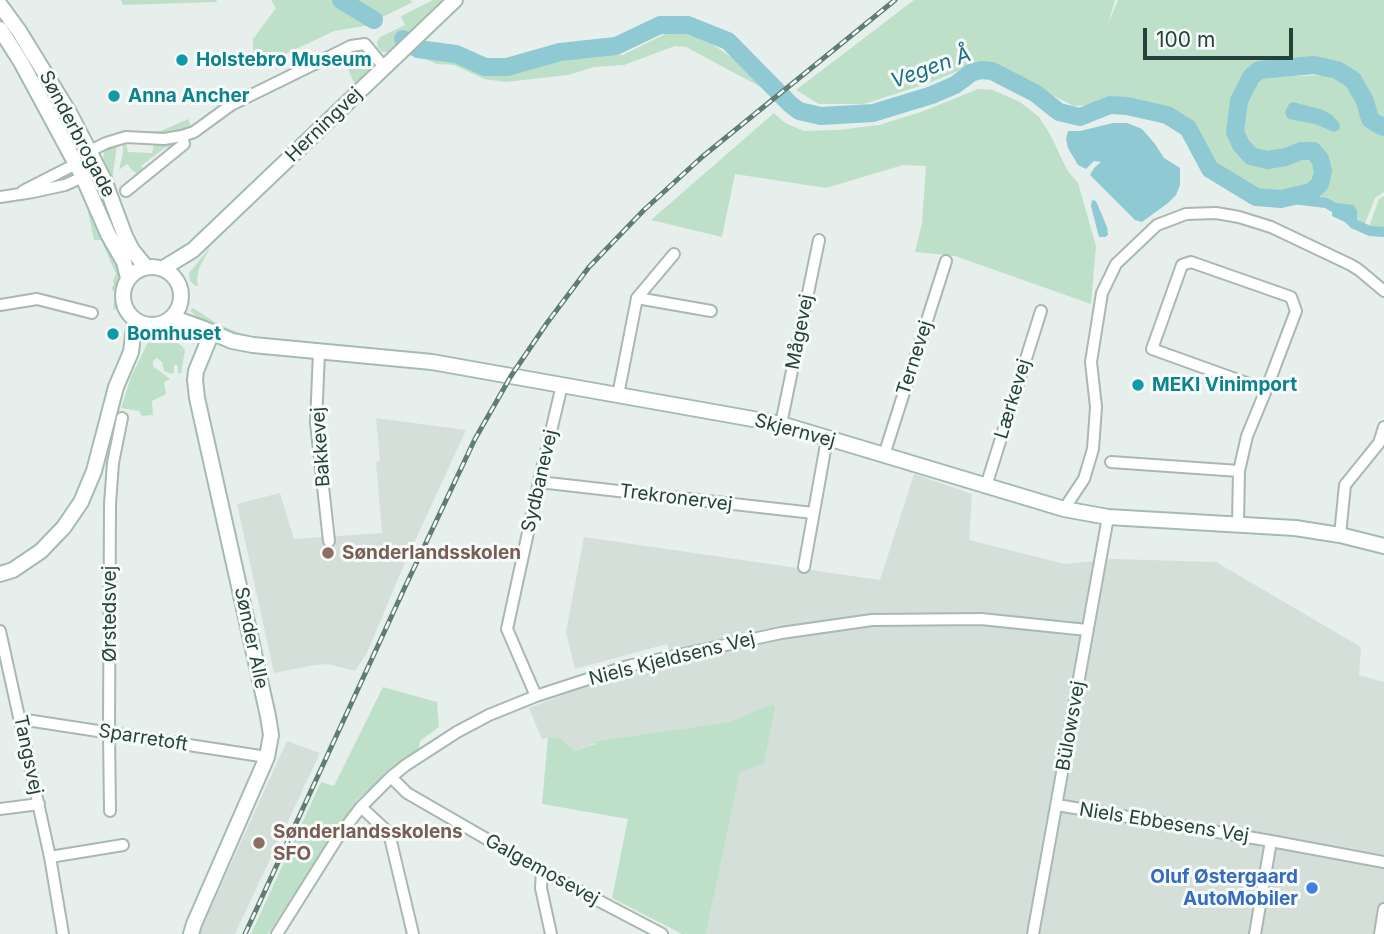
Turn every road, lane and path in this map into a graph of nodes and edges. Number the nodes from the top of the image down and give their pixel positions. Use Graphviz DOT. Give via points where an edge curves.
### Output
graph roads {
  1 [pos="455,0"];
  2 [pos="0,5"];
  3 [pos="0,29"];
  4 [pos="384,67"];
  5 [pos="182,136"];
  6 [pos="83,164"];
  7 [pos="126,191"];
  8 [pos="0,197"];
  9 [pos="819,240"];
  10 [pos="192,250"];
  11 [pos="674,254"];
  12 [pos="946,261"];
  13 [pos="146,267"];
  14 [pos="165,269"];
  15 [pos="128,278"];
  16 [pos="1384,291"];
  17 [pos="637,298"];
  18 [pos="0,305"];
  19 [pos="170,309"];
  20 [pos="711,311"];
  21 [pos="1041,311"];
  22 [pos="92,313"];
  23 [pos="135,320"];
  24 [pos="207,330"];
  25 [pos="131,352"];
  26 [pos="319,352"];
  27 [pos="562,384"];
  28 [pos="1266,390"];
  29 [pos="618,395"];
  30 [pos="122,418"];
  31 [pos="781,424"];
  32 [pos="1384,427"];
  33 [pos="827,439"];
  34 [pos="884,455"];
  35 [pos="1111,462"];
  36 [pos="1239,471"];
  37 [pos="539,482"];
  38 [pos="986,486"];
  39 [pos="1064,509"];
  40 [pos="813,513"];
  41 [pos="1108,517"];
  42 [pos="1238,524"];
  43 [pos="1339,535"];
  44 [pos="329,541"];
  45 [pos="1384,547"];
  46 [pos="804,567"];
  47 [pos="0,574"];
  48 [pos="1087,630"];
  49 [pos="0,631"];
  50 [pos="2,653"];
  51 [pos="536,696"];
  52 [pos="20,719"];
  53 [pos="109,733"];
  54 [pos="267,757"];
  55 [pos="391,777"];
  56 [pos="38,804"];
  57 [pos="1057,805"];
  58 [pos="361,807"];
  59 [pos="0,809"];
  60 [pos="110,811"];
  61 [pos="1271,841"];
  62 [pos="123,845"];
  63 [pos="50,857"];
  64 [pos="1384,862"];
  65 [pos="542,871"];
  66 [pos="1384,909"];
  67 [pos="63,934"];
  68 [pos="191,934"];
  69 [pos="276,934"];
  70 [pos="413,934"];
  71 [pos="551,934"];
  72 [pos="663,934"];
  73 [pos="1033,934"];
  74 [pos="1255,934"];
  75 [pos="1380,934"];
  1 -- 4 [label="street, Herningvej"];
  2 -- 6 [label="street, Sønderbrogade" via="45,73 84,156"];
  3 -- 6 [label="street, Sønderbrogade"];
  4 -- 5 [label="street" via="365,44 351,46 231,105"];
  4 -- 10 [label="street, Herningvej"];
  5 -- 6 [label="street" via="126,137 106,143"];
  5 -- 7 [label="street" via="184,144"];
  6 -- 8 [label="street" via="65,185"];
  6 -- 13 [label="street" via="97,179 132,250"];
  6 -- 15 [label="street, Sønderbrogade"];
  9 -- 31 [label="street, Mågevej"];
  10 -- 14 [label="street, Herningvej"];
  10 -- 19 [label="street, Herningvej"];
  11 -- 17 [label="street"];
  12 -- 34 [label="street, Ternevej"];
  13 -- 14 [label="street"];
  13 -- 15 [label="street"];
  14 -- 19 [label="street"];
  15 -- 23 [label="street" via="123,304"];
  16 -- 39 [label="street" via="1351,265 1271,226 1239,216 1186,214 1157,225 1116,264 1102,293 1091,362 1096,407 1093,449 1084,478"];
  17 -- 20 [label="street"];
  17 -- 29 [label="street"];
  18 -- 22 [label="street" via="37,299"];
  19 -- 23 [label="street" via="143,324"];
  19 -- 24 [label="street, Skjernvej"];
  19 -- 25 [label="street"];
  21 -- 38 [label="street, Lærkevej"];
  23 -- 25 [label="street"];
  24 -- 26 [label="street, Skjernvej" via="243,344"];
  24 -- 54 [label="street, Sønder Alle" via="196,390 268,716"];
  25 -- 47 [label="street" via="116,387 94,471 77,508 41,551"];
  26 -- 27 [label="street, Skjernvej" via="432,362"];
  26 -- 44 [label="street, Bakkevej" via="316,423"];
  27 -- 29 [label="street, Skjernvej"];
  27 -- 37 [label="street, Sydbanevej"];
  28 -- 28 [label="street" via="1152,349 1182,265 1191,262 1291,297 1296,311"];
  28 -- 36 [label="street"];
  29 -- 31 [label="street, Skjernvej"];
  30 -- 53 [label="street, Ørstedsvej" via="110,504"];
  31 -- 33 [label="street, Skjernvej"];
  32 -- 43 [label="street" via="1379,443 1345,485"];
  33 -- 34 [label="street, Skjernvej"];
  33 -- 40 [label="street"];
  34 -- 38 [label="street, Skjernvej"];
  35 -- 36 [label="street"];
  36 -- 42 [label="street"];
  37 -- 40 [label="street, Trekronervej"];
  37 -- 51 [label="street, Sydbanevej" via="507,629"];
  38 -- 39 [label="street, Skjernvej"];
  39 -- 41 [label="street, Skjernvej"];
  40 -- 46 [label="street"];
  41 -- 42 [label="street, Skjernvej"];
  41 -- 48 [label="street, Bülowsvej"];
  42 -- 43 [label="street, Skjernvej"];
  43 -- 45 [label="street, Skjernvej"];
  48 -- 51 [label="street, Niels Kjeldsens Vej" via="981,619 872,620 781,632 628,666"];
  48 -- 57 [label="street, Bülowsvej"];
  49 -- 50 [label="street, Tangsvej"];
  50 -- 52 [label="street, Tangsvej"];
  51 -- 55 [label="street, Niels Kjeldsens Vej" via="457,732"];
  52 -- 53 [label="street, Sparretoft"];
  52 -- 56 [label="street, Tangsvej"];
  53 -- 54 [label="street, Sparretoft"];
  53 -- 60 [label="street, Ørstedsvej"];
  54 -- 68 [label="street, Sønder Alle"];
  55 -- 58 [label="street, Niels Kjeldsens Vej"];
  55 -- 65 [label="street, Galgemosevej" via="407,793"];
  56 -- 59 [label="street"];
  56 -- 63 [label="street, Tangsvej"];
  57 -- 61 [label="street, Niels Ebbesens Vej"];
  57 -- 73 [label="street, Bülowsvej"];
  58 -- 69 [label="street, Niels Kjeldsens Vej"];
  58 -- 70 [label="street" via="389,833"];
  61 -- 64 [label="street, Niels Ebbesens Vej"];
  61 -- 74 [label="street, Niels Ebbesens Vej"];
  62 -- 63 [label="street"];
  63 -- 67 [label="street, Tangsvej"];
  65 -- 71 [label="street"];
  65 -- 72 [label="street, Galgemosevej"];
  66 -- 75 [label="street"];
}
